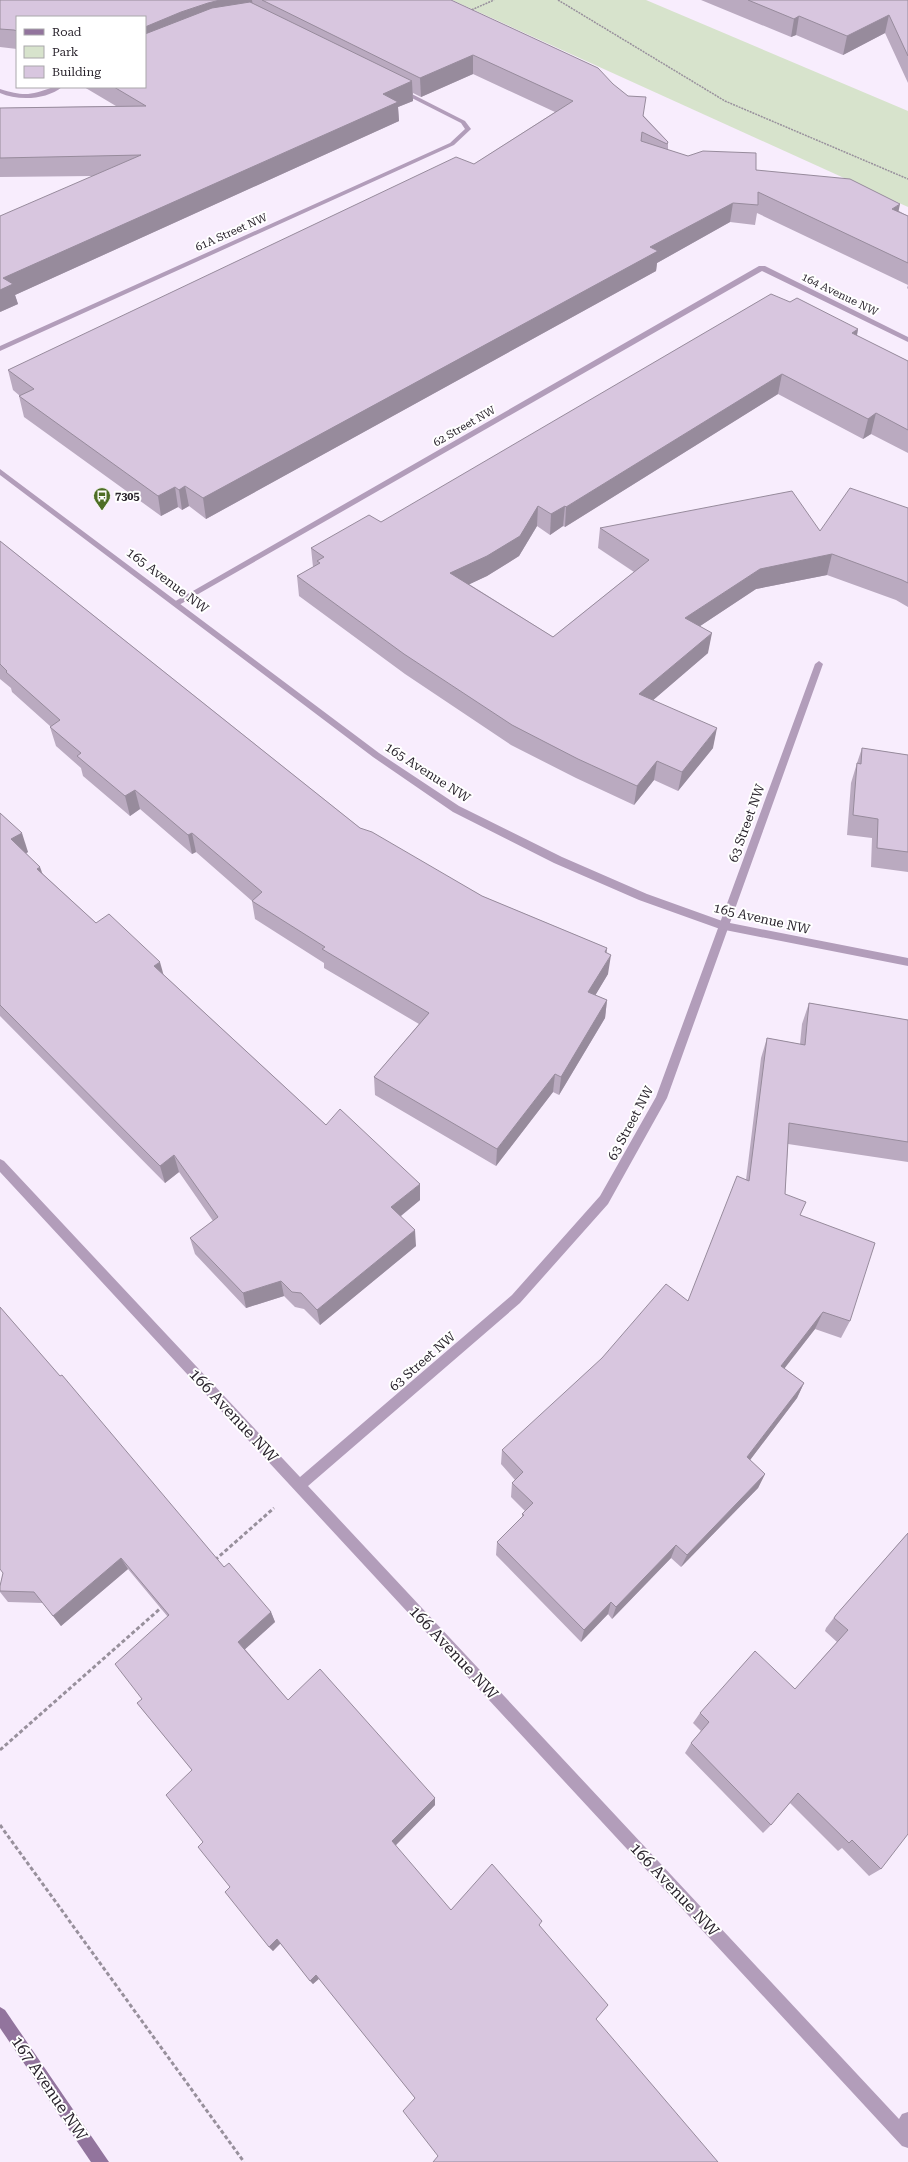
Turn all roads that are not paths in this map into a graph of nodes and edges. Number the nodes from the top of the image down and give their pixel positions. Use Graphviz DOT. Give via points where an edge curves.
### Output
graph roads {
  1 [pos="56,88"];
  2 [pos="394,88"];
  3 [pos="0,91"];
  4 [pos="762,268"];
  5 [pos="908,340"];
  6 [pos="0,349"];
  7 [pos="0,471"];
  8 [pos="176,603"];
  9 [pos="819,664"];
  10 [pos="724,926"];
  11 [pos="908,962"];
  12 [pos="0,1164"];
  13 [pos="300,1485"];
  14 [pos="0,2015"];
  15 [pos="905,2130"];
  16 [pos="101,2162"];
  1 -- 3 [label="street" via="34,97 8,95"];
  2 -- 6 [label="street, 61A Street NW" via="463,122 468,130 452,144"];
  4 -- 5 [label="street, 164 Avenue NW"];
  4 -- 8 [label="street, 62 Street NW"];
  7 -- 8 [label="street, 165 Avenue NW"];
  8 -- 10 [label="street, 165 Avenue NW" via="376,755 456,809 558,860 643,898"];
  9 -- 10 [label="street, 63 Street NW"];
  10 -- 11 [label="street, 165 Avenue NW"];
  10 -- 13 [label="street, 63 Street NW" via="661,1098 604,1200 516,1299"];
  12 -- 13 [label="street, 166 Avenue NW"];
  13 -- 15 [label="street, 166 Avenue NW"];
  14 -- 16 [label="main road, 167 Avenue NW"];
}
